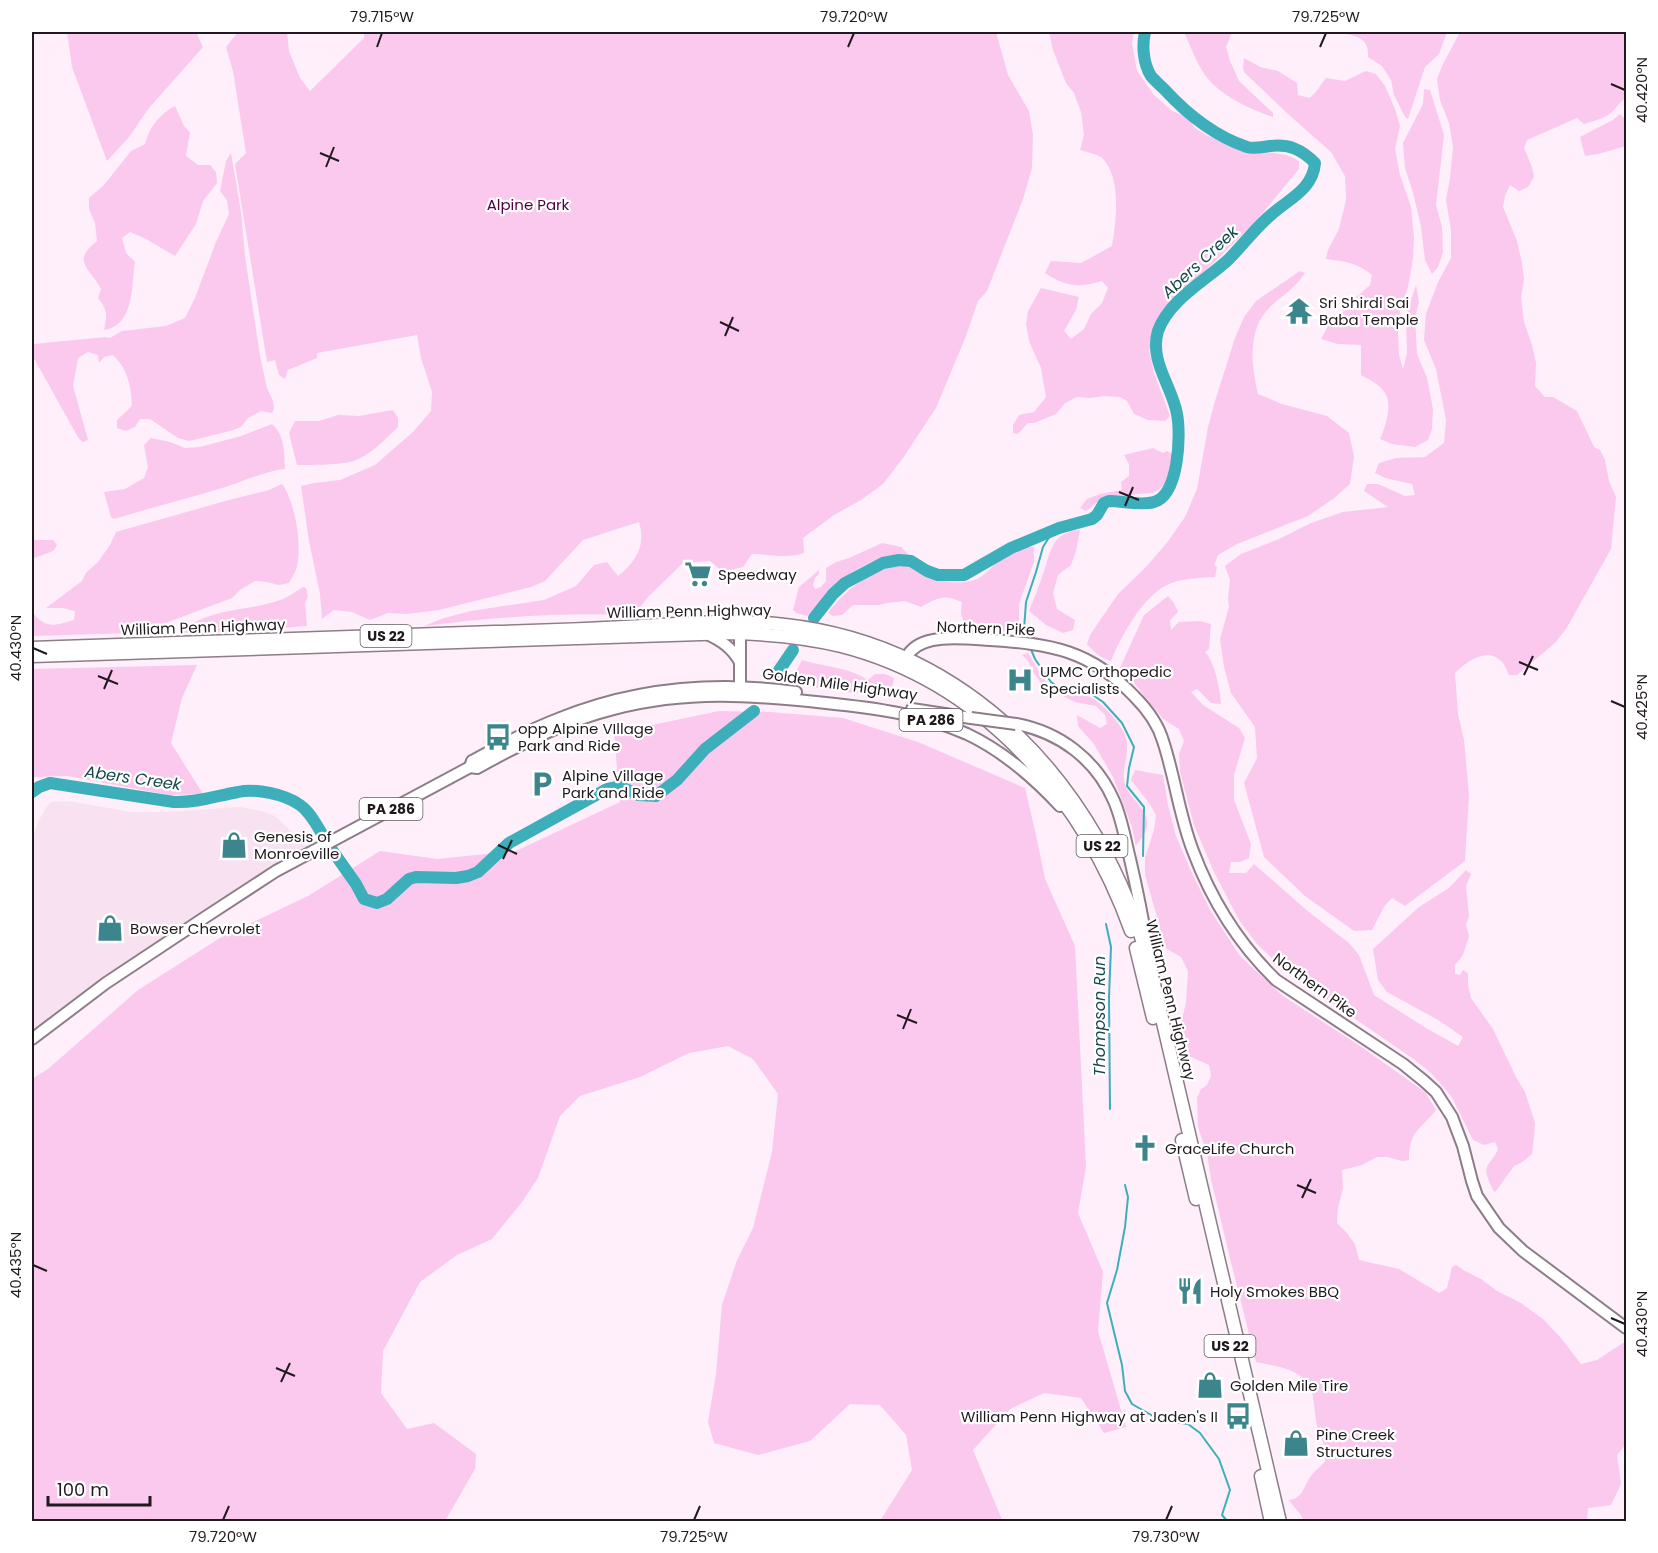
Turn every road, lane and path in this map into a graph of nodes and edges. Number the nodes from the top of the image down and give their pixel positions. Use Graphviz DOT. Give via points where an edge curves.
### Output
graph roads {
  1 [pos="707,634"];
  2 [pos="740,634"];
  3 [pos="32,648"];
  4 [pos="32,657"];
  5 [pos="740,662"];
  6 [pos="903,662"];
  7 [pos="740,691"];
  8 [pos="1084,832"];
  9 [pos="1154,982"];
  10 [pos="32,1039"];
  11 [pos="1626,1328"];
  12 [pos="1271,1521"];
  13 [pos="1280,1521"];
  1 -- 2 [label="highway, William Penn Highway / US 22"];
  1 -- 4 [label="highway, William Penn Highway / US 22"];
  1 -- 5 [label="main road" via="727,645"];
  2 -- 5 [label="main road"];
  2 -- 6 [label="highway, William Penn Highway / US 22" via="815,640"];
  3 -- 6 [label="highway, William Penn Highway / US 22" via="740,622 817,629 861,640"];
  5 -- 7 [label="main road"];
  6 -- 8 [label="highway, William Penn Highway / US 22" via="1006,736 1042,774"];
  6 -- 9 [label="highway, William Penn Highway / US 22" via="949,680 985,706 1037,755 1072,798 1125,893"];
  6 -- 11 [label="main road, Northern Pike" via="913,649 932,640 1028,643 1067,651 1091,661 1115,678 1151,717 1162,739 1193,852 1241,941 1276,980 1403,1064 1436,1092 1452,1117 1478,1196 1499,1228"];
  7 -- 8 [label="main road, Golden Mile Highway / PA 286" via="888,710 945,725 1016,765"];
  7 -- 9 [label="main road, Golden Mile Highway / PA 286, bridge" via="779,690 1016,724 1039,730 1070,746 1101,778 1120,818"];
  7 -- 10 [label="main road, Golden Mile Highway / PA 286" via="710,687 635,696 595,705 526,733 276,872 106,983"];
  8 -- 12 [label="highway, William Penn Highway / US 22" via="1117,896 1141,965"];
  9 -- 13 [label="highway, William Penn Highway / US 22"];
}
